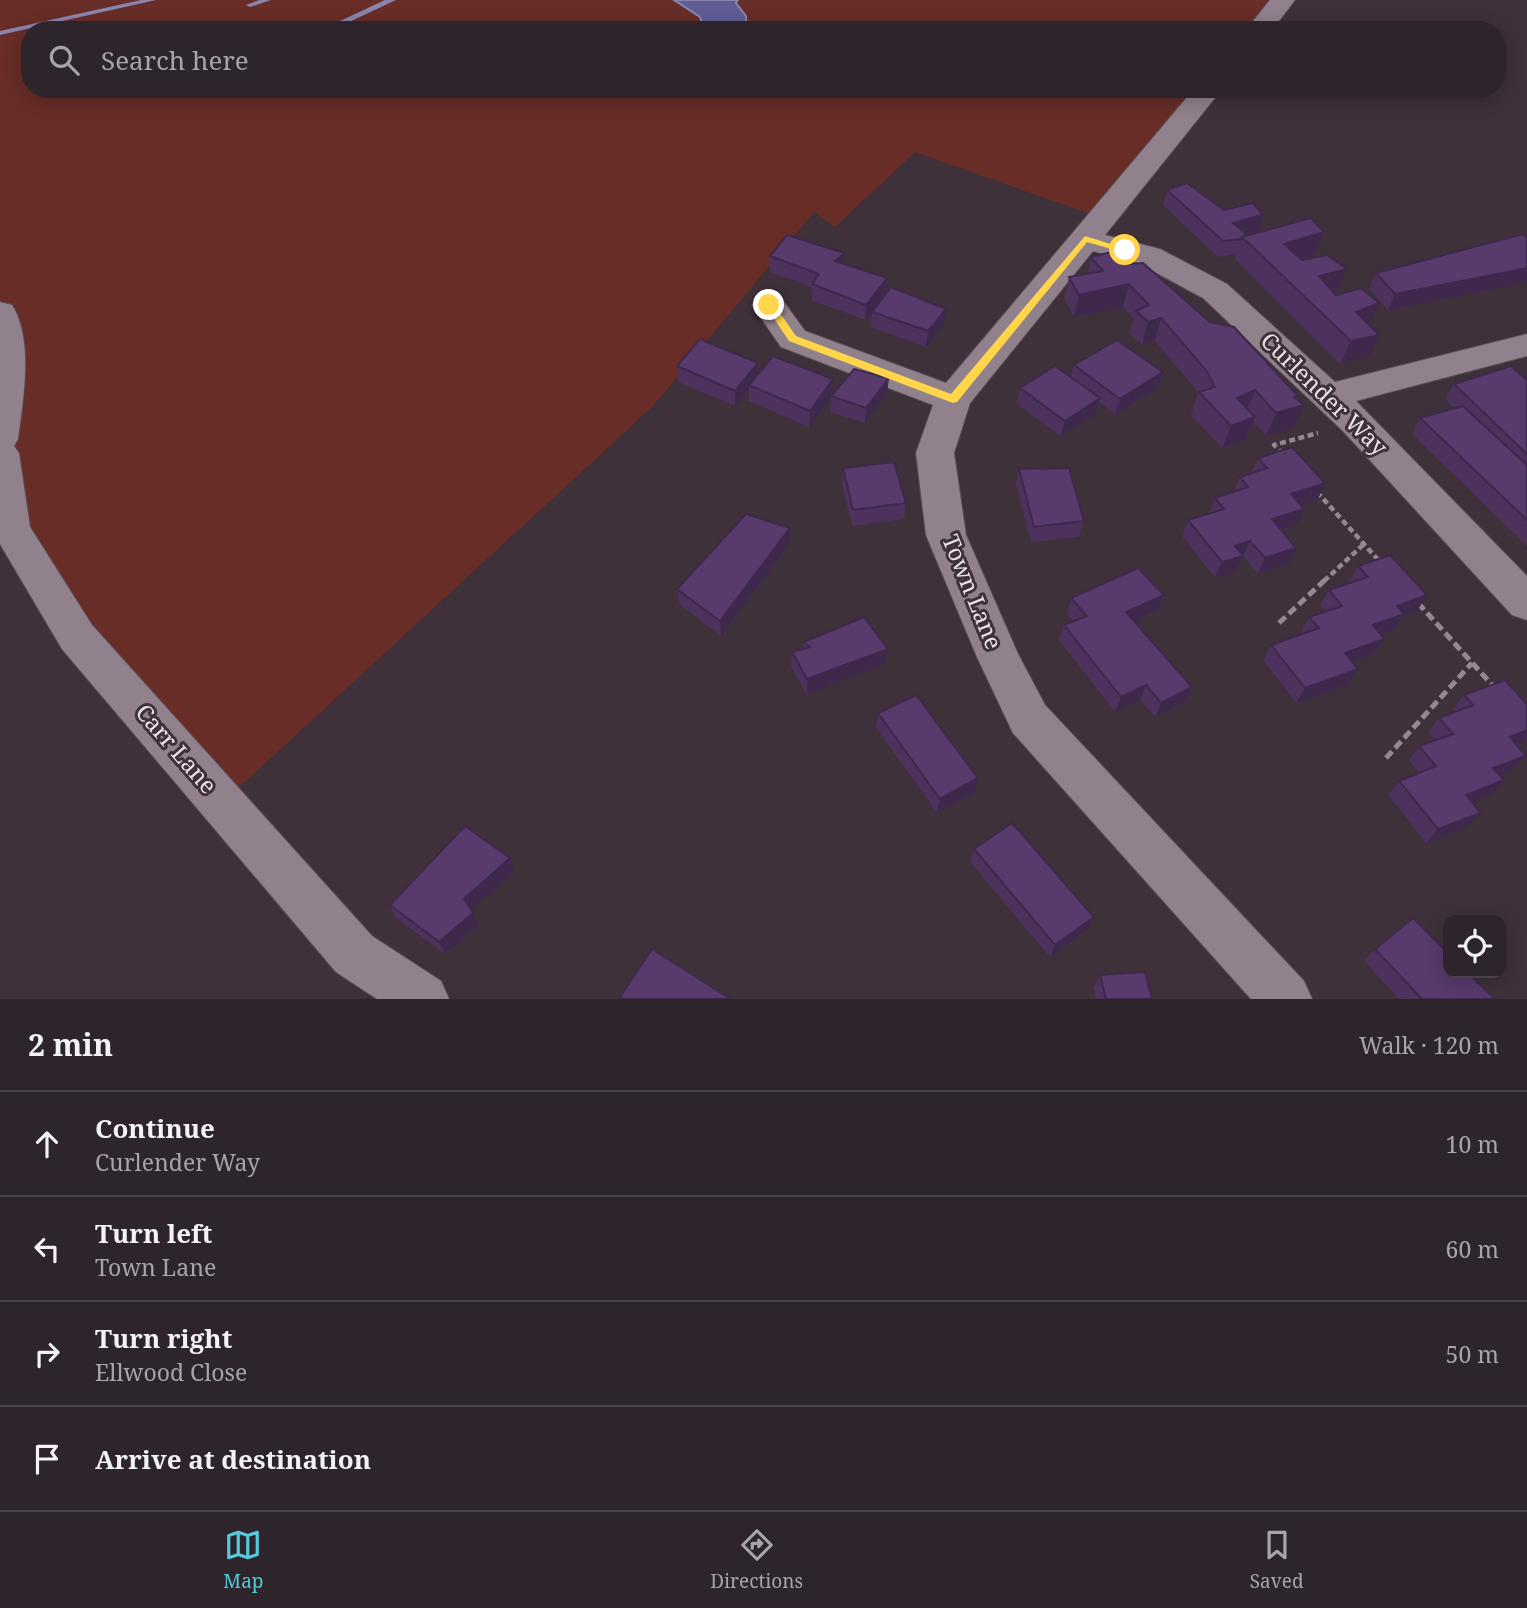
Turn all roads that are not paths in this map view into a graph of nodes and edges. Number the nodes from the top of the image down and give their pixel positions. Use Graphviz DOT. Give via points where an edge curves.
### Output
graph roads {
  1 [pos="1283,0"];
  2 [pos="1266,21"];
  3 [pos="1202,98"];
  4 [pos="1085,239"];
  5 [pos="769,305"];
  6 [pos="0,313"];
  7 [pos="1527,345"];
  8 [pos="1329,396"];
  9 [pos="953,399"];
  10 [pos="0,439"];
  11 [pos="0,453"];
  12 [pos="1527,603"];
  13 [pos="423,999"];
  14 [pos="1286,999"];
  1 -- 2 [label="street"];
  3 -- 4 [label="street, Town Lane"];
  4 -- 8 [label="street, Curlender Way" via="1149,256 1215,291"];
  4 -- 9 [label="street, Town Lane"];
  5 -- 9 [label="street" via="793,339"];
  6 -- 10 [label="street" via="9,364"];
  7 -- 8 [label="street"];
  8 -- 12 [label="street, Curlender Way"];
  9 -- 14 [label="street, Town Lane" via="935,453 946,535 1029,719"];
  11 -- 13 [label="street, Carr Lane" via="11,528 77,637 354,954"];
}
